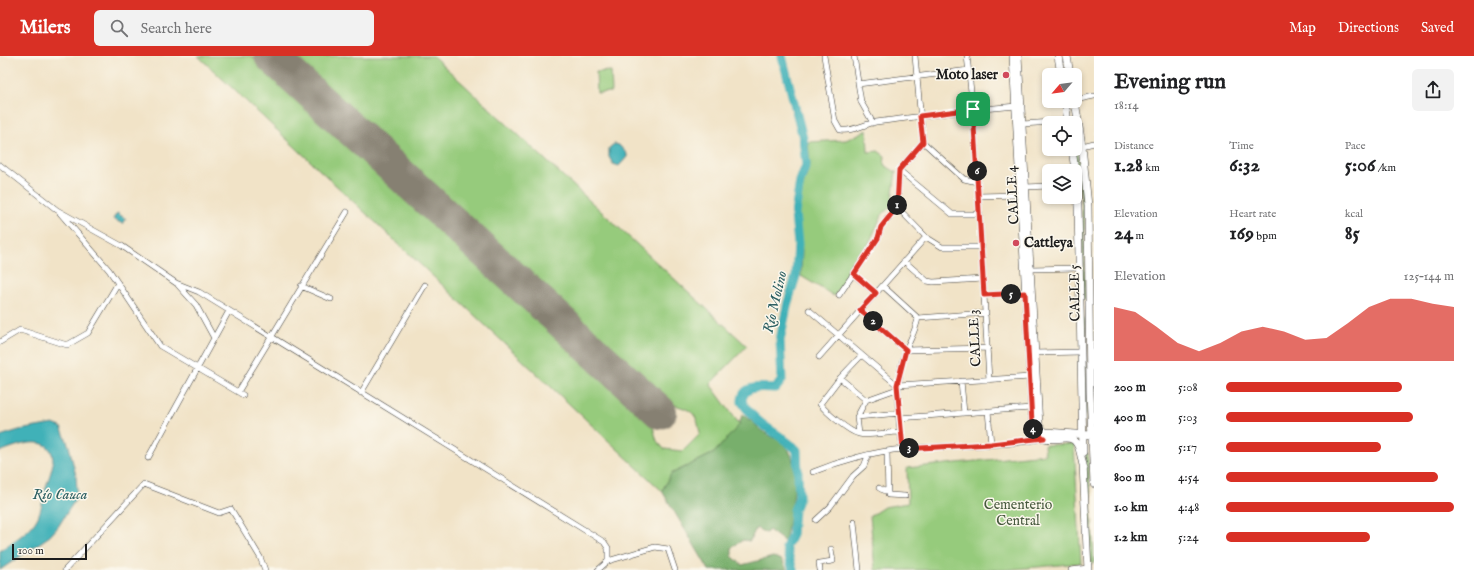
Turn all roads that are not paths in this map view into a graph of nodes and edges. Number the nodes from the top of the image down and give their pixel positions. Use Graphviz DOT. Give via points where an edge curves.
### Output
graph roads {
  1 [pos="824,56"];
  2 [pos="854,56"];
  3 [pos="915,56"];
  4 [pos="967,56"];
  5 [pos="1013,56"];
  6 [pos="1018,56"];
  7 [pos="1058,56"];
  8 [pos="1067,56"];
  9 [pos="1060,68"];
  10 [pos="1069,68"];
  11 [pos="969,70"];
  12 [pos="917,77"];
  13 [pos="858,84"];
  14 [pos="1094,96"];
  15 [pos="1082,99"];
  16 [pos="1016,106"];
  17 [pos="973,109"];
  18 [pos="920,116"];
  19 [pos="873,123"];
  20 [pos="1042,123"];
  21 [pos="1022,124"];
  22 [pos="923,142"];
  23 [pos="1094,143"];
  24 [pos="1082,146"];
  25 [pos="1024,158"];
  26 [pos="0,165"];
  27 [pos="1019,165"];
  28 [pos="899,170"];
  29 [pos="978,182"];
  30 [pos="1042,186"];
  31 [pos="1025,187"];
  32 [pos="1020,195"];
  33 [pos="979,196"];
  34 [pos="1077,204"];
  35 [pos="1091,205"];
  36 [pos="897,207"];
  37 [pos="57,210"];
  38 [pos="347,212"];
  39 [pos="980,214"];
  40 [pos="926,237"];
  41 [pos="1091,246"];
  42 [pos="982,247"];
  43 [pos="904,261"];
  44 [pos="1079,268"];
  45 [pos="1030,269"];
  46 [pos="854,274"];
  47 [pos="983,279"];
  48 [pos="118,283"];
  49 [pos="176,283"];
  50 [pos="425,284"];
  51 [pos="302,286"];
  52 [pos="883,286"];
  53 [pos="876,293"];
  54 [pos="1025,293"];
  55 [pos="839,295"];
  56 [pos="984,295"];
  57 [pos="331,299"];
  58 [pos="1080,306"];
  59 [pos="809,310"];
  60 [pos="860,310"];
  61 [pos="229,311"];
  62 [pos="986,314"];
  63 [pos="918,318"];
  64 [pos="1027,325"];
  65 [pos="1089,326"];
  66 [pos="839,335"];
  67 [pos="271,337"];
  68 [pos="1033,337"];
  69 [pos="214,338"];
  70 [pos="0,342"];
  71 [pos="1092,347"];
  72 [pos="988,348"];
  73 [pos="906,350"];
  74 [pos="1081,352"];
  75 [pos="1034,353"];
  76 [pos="861,356"];
  77 [pos="819,357"];
  78 [pos="197,369"];
  79 [pos="1030,377"];
  80 [pos="840,378"];
  81 [pos="989,380"];
  82 [pos="961,381"];
  83 [pos="897,387"];
  84 [pos="238,392"];
  85 [pos="1092,392"];
  86 [pos="361,393"];
  87 [pos="243,395"];
  88 [pos="866,400"];
  89 [pos="1031,408"];
  90 [pos="988,411"];
  91 [pos="964,413"];
  92 [pos="899,415"];
  93 [pos="857,417"];
  94 [pos="1037,428"];
  95 [pos="900,432"];
  96 [pos="1082,433"];
  97 [pos="859,434"];
  98 [pos="1091,435"];
  99 [pos="1044,438"];
  100 [pos="1031,441"];
  101 [pos="991,444"];
  102 [pos="903,449"];
  103 [pos="887,452"];
  104 [pos="868,456"];
  105 [pos="148,458"];
  106 [pos="1084,468"];
  107 [pos="813,472"];
  108 [pos="1094,484"];
  109 [pos="879,488"];
  110 [pos="888,493"];
  111 [pos="905,496"];
  112 [pos="816,520"];
  113 [pos="854,522"];
  114 [pos="831,549"];
  115 [pos="608,561"];
  116 [pos="1090,568"];
  117 [pos="65,570"];
  118 [pos="265,570"];
  119 [pos="598,570"];
  120 [pos="676,570"];
  121 [pos="820,570"];
  122 [pos="859,570"];
  123 [pos="1071,570"];
  1 -- 19 [label="street" via="834,121 838,128 845,131"];
  2 -- 13 [label="street"];
  3 -- 12 [label="street"];
  4 -- 11 [label="street, CALLE 3"];
  5 -- 16 [label="main road, CALLE 4"];
  6 -- 21 [label="main road, CALLE 4"];
  7 -- 9 [label="main road"];
  8 -- 10 [label="main road"];
  11 -- 12 [label="street"];
  11 -- 17 [label="street, CALLE 3"];
  12 -- 13 [label="street"];
  12 -- 18 [label="street"];
  13 -- 19 [label="street" via="861,102"];
  14 -- 15 [label="street"];
  16 -- 17 [label="street"];
  16 -- 27 [label="main road, CALLE 4"];
  17 -- 18 [label="street"];
  17 -- 29 [label="street, CALLE 3"];
  18 -- 19 [label="street"];
  18 -- 22 [label="street"];
  20 -- 21 [label="street"];
  21 -- 25 [label="main road, CALLE 4"];
  22 -- 28 [label="street"];
  22 -- 29 [label="street" via="964,179"];
  23 -- 24 [label="street"];
  24 -- 35 [label="main road, CALLE 5"];
  25 -- 27 [label="main road"];
  25 -- 31 [label="main road, CALLE 4"];
  26 -- 37 [label="street"];
  27 -- 32 [label="main road, CALLE 4"];
  28 -- 36 [label="street"];
  28 -- 39 [label="street" via="952,214"];
  29 -- 33 [label="street, CALLE 3"];
  30 -- 31 [label="street"];
  31 -- 45 [label="main road, CALLE 4"];
  32 -- 33 [label="street"];
  32 -- 54 [label="main road, CALLE 4"];
  33 -- 39 [label="street, CALLE 3"];
  34 -- 44 [label="main road, CALLE 5"];
  35 -- 41 [label="main road, CALLE 5"];
  36 -- 40 [label="street"];
  36 -- 46 [label="street" via="881,227 878,238"];
  37 -- 48 [label="street"];
  37 -- 49 [label="street" via="122,246"];
  38 -- 51 [label="street"];
  39 -- 42 [label="street, CALLE 3"];
  40 -- 42 [label="street" via="948,249"];
  40 -- 43 [label="street"];
  41 -- 65 [label="main road, CALLE 5"];
  42 -- 47 [label="street, CALLE 3"];
  43 -- 47 [label="street" via="927,281"];
  43 -- 52 [label="street"];
  44 -- 45 [label="street"];
  44 -- 58 [label="main road, CALLE 5"];
  45 -- 68 [label="main road, CALLE 4"];
  46 -- 53 [label="street"];
  46 -- 55 [label="street"];
  47 -- 56 [label="street, CALLE 3"];
  48 -- 70 [label="street" via="88,334 67,345 20,330"];
  48 -- 78 [label="street" via="160,346"];
  49 -- 61 [label="street" via="199,292"];
  49 -- 69 [label="street" via="196,305"];
  50 -- 86 [label="street"];
  51 -- 57 [label="street"];
  51 -- 67 [label="street"];
  52 -- 53 [label="street"];
  52 -- 63 [label="street"];
  53 -- 60 [label="street"];
  54 -- 56 [label="street"];
  54 -- 64 [label="main road, CALLE 4"];
  56 -- 62 [label="street, CALLE 3"];
  58 -- 65 [label="main road"];
  58 -- 74 [label="main road, CALLE 5"];
  59 -- 66 [label="street"];
  60 -- 66 [label="street"];
  60 -- 73 [label="street"];
  61 -- 67 [label="street"];
  61 -- 69 [label="street"];
  62 -- 63 [label="street"];
  62 -- 72 [label="street, CALLE 3"];
  63 -- 73 [label="street"];
  64 -- 68 [label="main road"];
  64 -- 79 [label="main road, CALLE 4"];
  65 -- 71 [label="main road, CALLE 5"];
  66 -- 76 [label="street"];
  66 -- 77 [label="street"];
  67 -- 84 [label="street"];
  67 -- 86 [label="street"];
  68 -- 75 [label="main road, CALLE 4"];
  69 -- 78 [label="street"];
  71 -- 85 [label="main road, CALLE 5"];
  72 -- 73 [label="street"];
  72 -- 81 [label="street, CALLE 3"];
  73 -- 83 [label="street"];
  74 -- 75 [label="street"];
  74 -- 96 [label="main road, CALLE 5"];
  75 -- 94 [label="main road, CALLE 4"];
  76 -- 80 [label="street"];
  76 -- 83 [label="street"];
  78 -- 84 [label="street"];
  78 -- 105 [label="street"];
  79 -- 81 [label="street"];
  79 -- 89 [label="main road, CALLE 4"];
  80 -- 88 [label="street"];
  80 -- 97 [label="street" via="820,404"];
  81 -- 82 [label="street"];
  82 -- 83 [label="street"];
  82 -- 91 [label="street"];
  83 -- 88 [label="street"];
  83 -- 92 [label="street"];
  84 -- 87 [label="street"];
  85 -- 98 [label="main road, CALLE 5"];
  86 -- 115 [label="street" via="604,542 608,548"];
  88 -- 93 [label="street"];
  89 -- 90 [label="street"];
  89 -- 94 [label="main road, CALLE 4"];
  90 -- 91 [label="street"];
  90 -- 101 [label="street"];
  91 -- 92 [label="street"];
  92 -- 93 [label="street"];
  92 -- 95 [label="street"];
  93 -- 97 [label="street"];
  94 -- 96 [label="main road" via="1049,433"];
  94 -- 99 [label="main road" via="1037,435"];
  94 -- 100 [label="street"];
  95 -- 97 [label="street"];
  95 -- 102 [label="street"];
  96 -- 98 [label="main road"];
  96 -- 106 [label="main road, CALLE 5"];
  98 -- 108 [label="main road, CALLE 5"];
  99 -- 100 [label="street"];
  99 -- 106 [label="main road, CALLE 5" via="1074,440 1078,444"];
  100 -- 101 [label="street"];
  101 -- 102 [label="street"];
  102 -- 103 [label="street"];
  103 -- 104 [label="street"];
  103 -- 110 [label="street"];
  104 -- 107 [label="street" via="839,462"];
  104 -- 112 [label="street" via="864,466"];
  106 -- 116 [label="main road, CALLE 5"];
  109 -- 110 [label="street"];
  110 -- 111 [label="street" via="890,497"];
  113 -- 122 [label="street"];
  114 -- 121 [label="street" via="833,561 819,563"];
  115 -- 119 [label="street"];
  115 -- 120 [label="street" via="655,547 668,549"];
  116 -- 123 [label="street"];
  117 -- 118 [label="street" via="144,484 219,513 231,509"];
}
